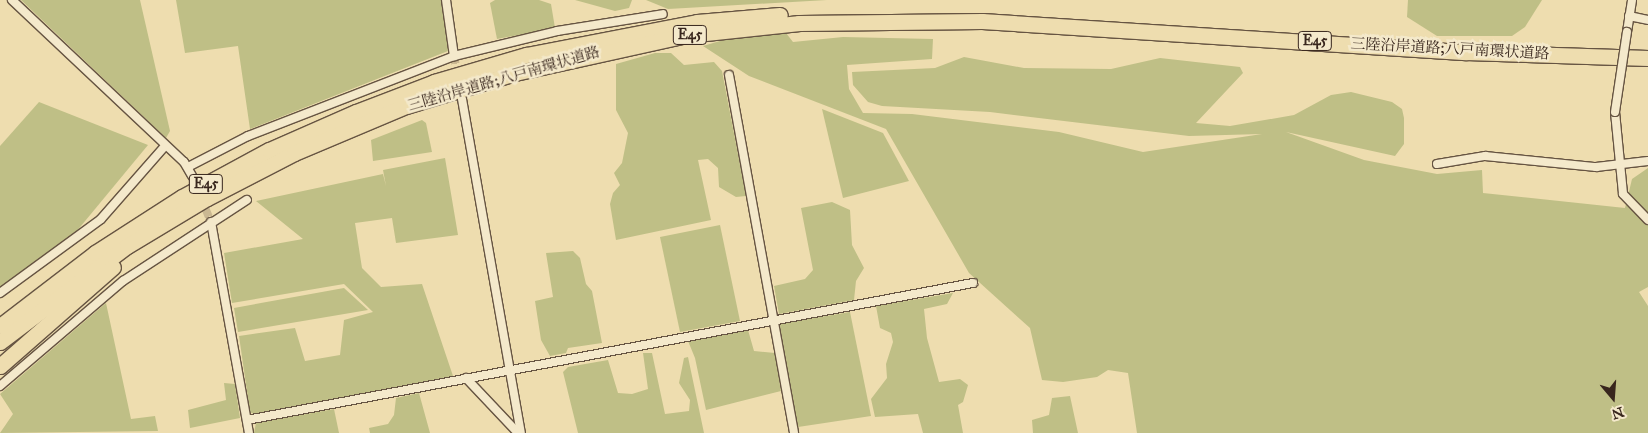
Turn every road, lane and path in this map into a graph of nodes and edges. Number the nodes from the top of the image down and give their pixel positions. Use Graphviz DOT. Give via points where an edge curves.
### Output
graph roads {
  1 [pos="12,0"];
  2 [pos="446,0"];
  3 [pos="1632,0"];
  4 [pos="663,14"];
  5 [pos="1629,16"];
  6 [pos="1648,20"];
  7 [pos="982,21"];
  8 [pos="454,56"];
  9 [pos="1648,58"];
  10 [pos="729,74"];
  11 [pos="462,99"];
  12 [pos="165,146"];
  13 [pos="1648,161"];
  14 [pos="1437,164"];
  15 [pos="1618,167"];
  16 [pos="188,168"];
  17 [pos="192,176"];
  18 [pos="207,198"];
  19 [pos="247,200"];
  20 [pos="1648,220"];
  21 [pos="211,222"];
  22 [pos="973,283"];
  23 [pos="0,293"];
  24 [pos="773,321"];
  25 [pos="0,326"];
  26 [pos="0,342"];
  27 [pos="0,366"];
  28 [pos="511,370"];
  29 [pos="466,378"];
  30 [pos="0,386"];
  31 [pos="247,420"];
  32 [pos="249,433"];
  33 [pos="520,433"];
  34 [pos="794,433"];
  1 -- 12 [label="street"];
  2 -- 8 [label="street"];
  3 -- 5 [label="street"];
  4 -- 8 [label="street" via="557,31"];
  5 -- 6 [label="street"];
  5 -- 15 [label="street, bridge" via="1616,112"];
  7 -- 9 [label="highway, 三陸沿岸道路;八戸南環状道路 / E45" via="1466,52"];
  7 -- 18 [label="highway, 三陸沿岸道路;八戸南環状道路 / E45" via="799,23 687,35 601,52 406,106 294,153"];
  7 -- 25 [label="highway, 三陸沿岸道路;八戸南環状道路 / E45" via="878,13 796,14 697,22 535,52 434,82 269,150 182,197 95,253"];
  8 -- 16 [label="street" via="248,136"];
  10 -- 24 [label="street"];
  11 -- 28 [label="street"];
  12 -- 16 [label="street"];
  12 -- 23 [label="street" via="101,219"];
  13 -- 15 [label="street"];
  14 -- 15 [label="street" via="1485,156"];
  15 -- 20 [label="street" via="1623,194"];
  16 -- 17 [label="street"];
  18 -- 26 [label="highway, 三陸沿岸道路;八戸南環状道路 / E45" via="79,280"];
  18 -- 27 [label="highway" via="83,291"];
  19 -- 21 [label="street"];
  21 -- 30 [label="street" via="123,281"];
  21 -- 31 [label="street"];
  22 -- 24 [label="street"];
  24 -- 28 [label="street"];
  24 -- 34 [label="street"];
  28 -- 29 [label="street"];
  28 -- 33 [label="street"];
  29 -- 31 [label="street"];
  29 -- 33 [label="street"];
  31 -- 32 [label="street"];
}
